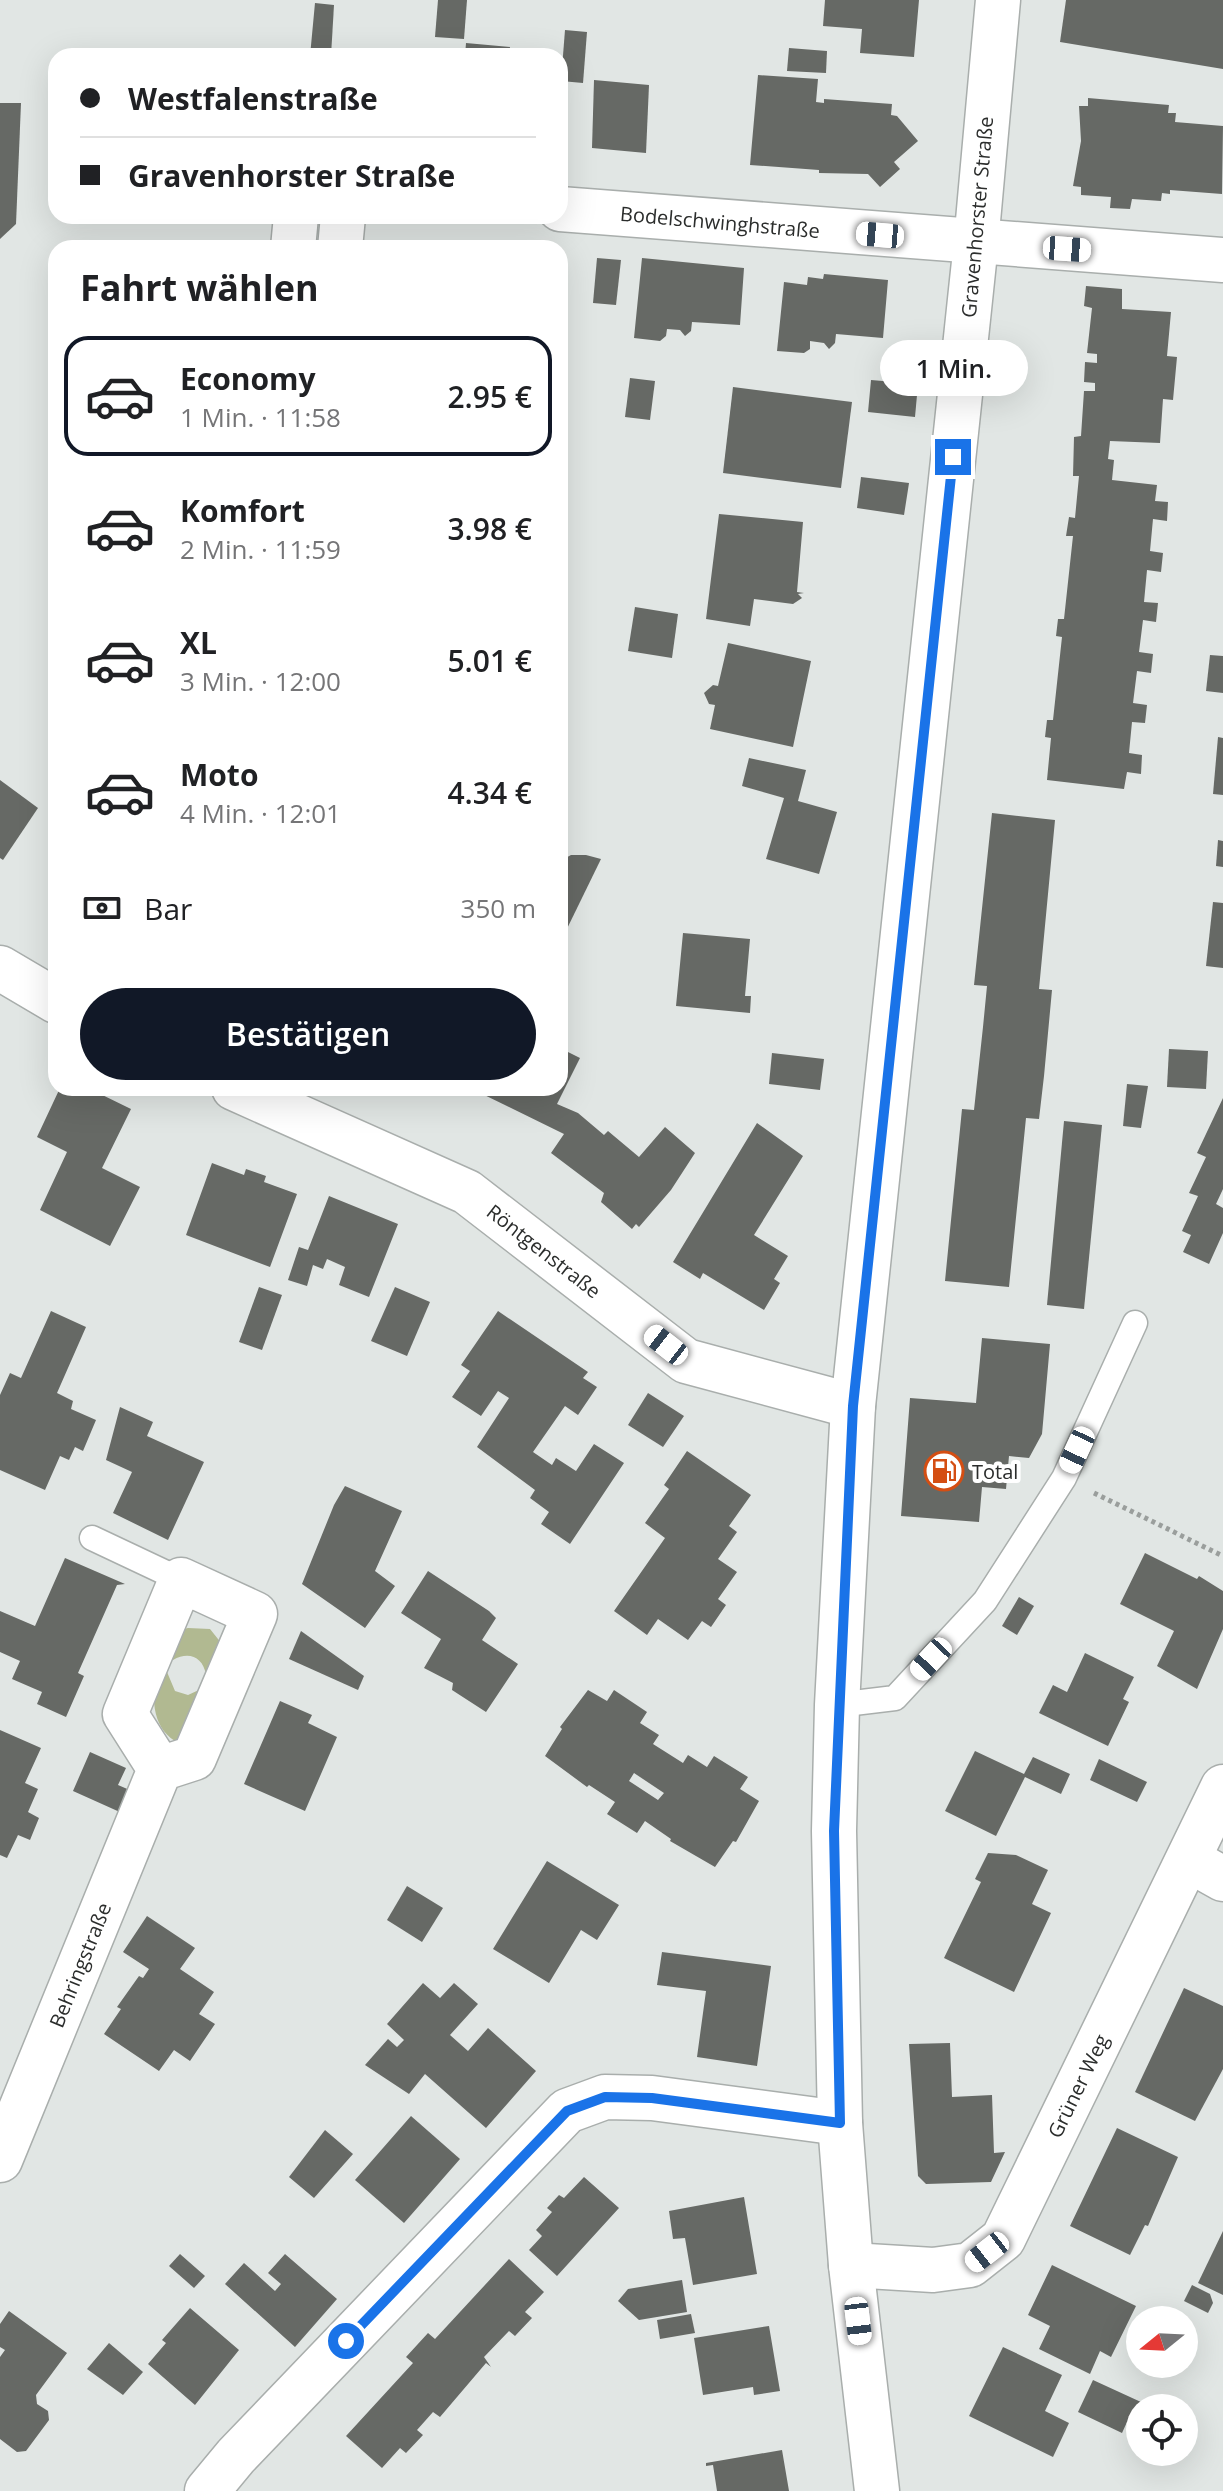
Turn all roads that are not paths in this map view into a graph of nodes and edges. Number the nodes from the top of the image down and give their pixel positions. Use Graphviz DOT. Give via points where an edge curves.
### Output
graph roads {
  1 [pos="998,0"];
  2 [pos="568,210"];
  3 [pos="976,243"];
  4 [pos="1223,260"];
  5 [pos="0,968"];
  6 [pos="48,996"];
  7 [pos="252,1096"];
  8 [pos="1135,1323"];
  9 [pos="853,1406"];
  10 [pos="92,1538"];
  11 [pos="181,1580"];
  12 [pos="837,1705"];
  13 [pos="160,1769"];
  14 [pos="1223,1787"];
  15 [pos="1206,1869"];
  16 [pos="840,2123"];
  17 [pos="0,2160"];
  18 [pos="851,2265"];
  19 [pos="207,2491"];
  20 [pos="877,2491"];
  1 -- 3 [label="street, Gravenhorster Straße"];
  2 -- 3 [label="street, Bodelschwinghstraße"];
  3 -- 4 [label="street"];
  3 -- 9 [label="street, Gravenhorster Straße"];
  5 -- 6 [label="street"];
  7 -- 9 [label="street, Röntgenstraße" via="467,1192 686,1361"];
  8 -- 12 [label="lane" via="1064,1478 985,1601 895,1698"];
  9 -- 12 [label="street, Gravenhorster Straße"];
  10 -- 11 [label="lane"];
  11 -- 13 [label="street" via="125,1714"];
  11 -- 13 [label="street" via="255,1614 194,1758"];
  12 -- 16 [label="street, Gravenhorster Straße"];
  13 -- 17 [label="street, Behringstraße"];
  14 -- 15 [label="street, Grüner Weg"];
  15 -- 18 [label="street, Grüner Weg" via="1003,2239 970,2265 933,2270"];
  16 -- 18 [label="street, Gravenhorster Straße"];
  16 -- 19 [label="street" via="652,2098 605,2097 567,2111"];
  18 -- 20 [label="street, Gravenhorster Straße"];
}
